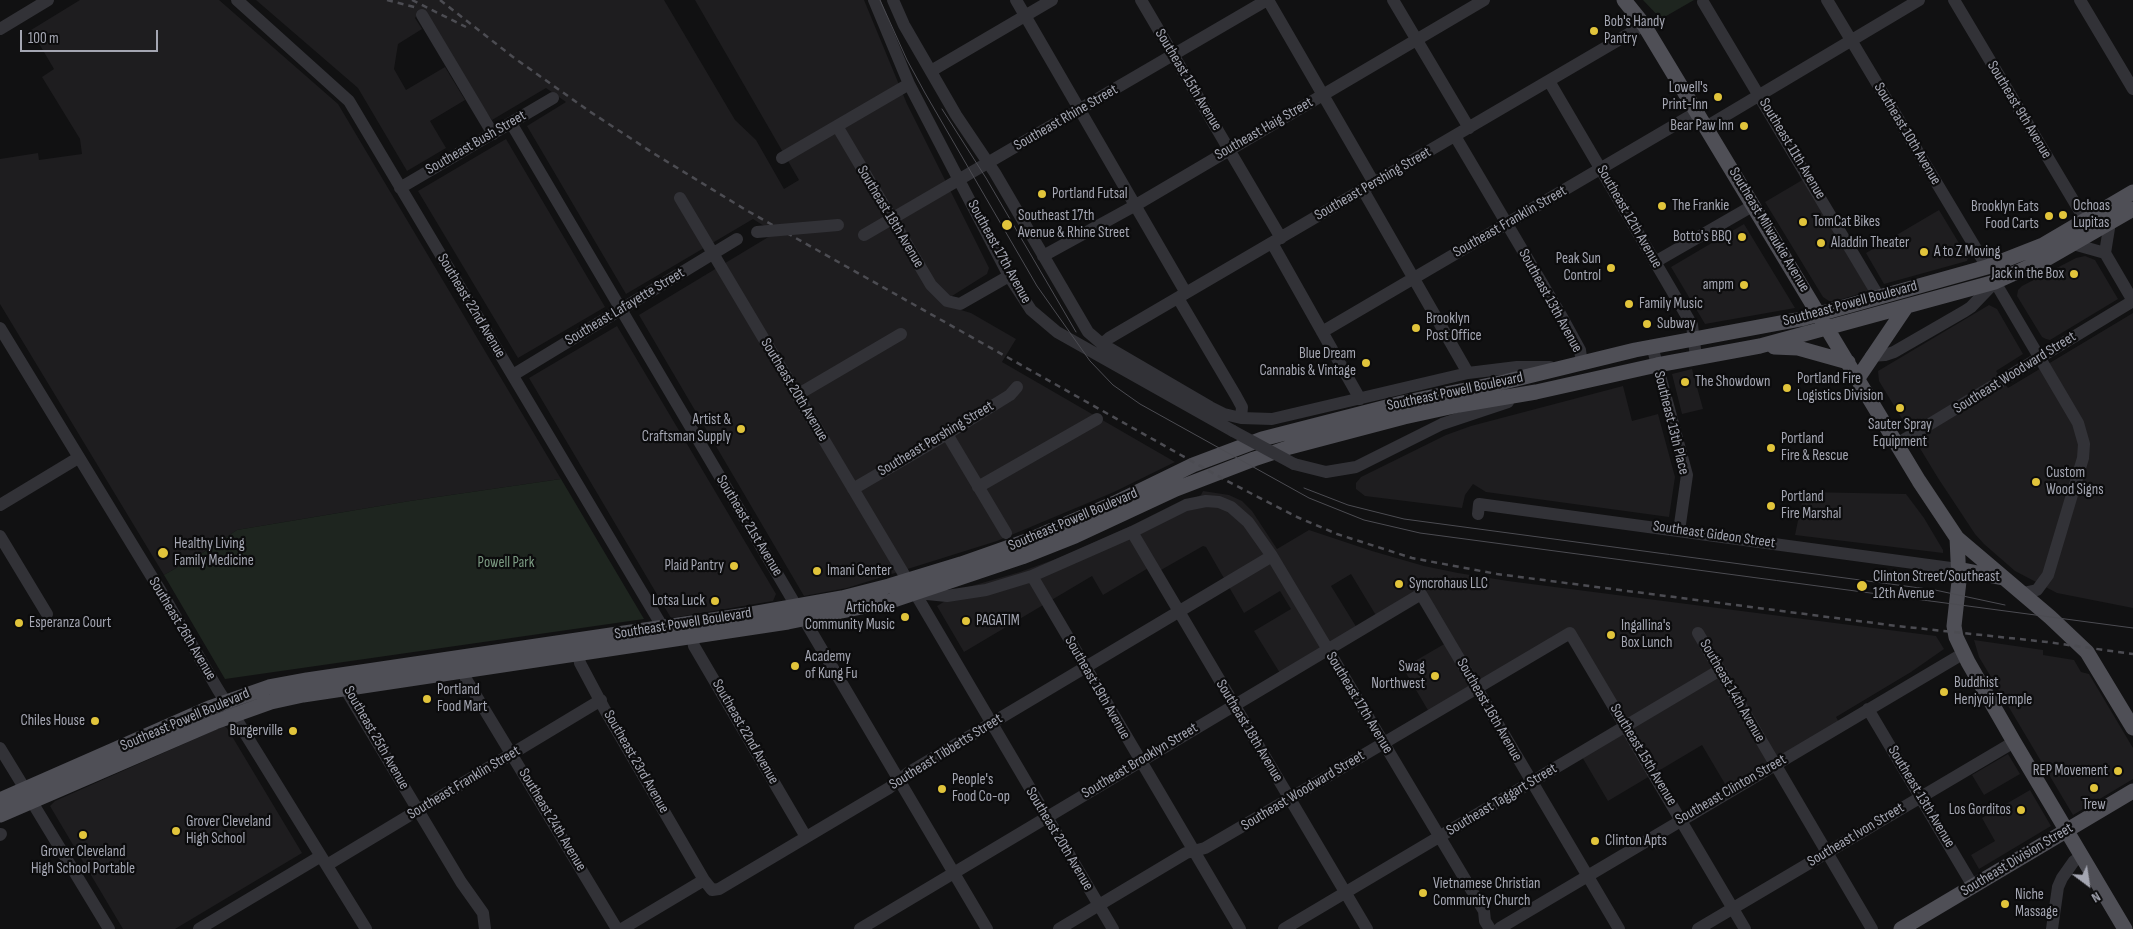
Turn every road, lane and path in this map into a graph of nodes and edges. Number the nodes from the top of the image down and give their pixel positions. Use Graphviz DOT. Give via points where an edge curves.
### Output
graph roads {
  1 [pos="47,0"];
  2 [pos="237,0"];
  3 [pos="874,0"];
  4 [pos="893,0"];
  5 [pos="1016,0"];
  6 [pos="1052,0"];
  7 [pos="1141,0"];
  8 [pos="1267,0"];
  9 [pos="1393,0"];
  10 [pos="1484,0"];
  11 [pos="1624,0"];
  12 [pos="1827,0"];
  13 [pos="1919,0"];
  14 [pos="1954,0"];
  15 [pos="2080,0"];
  16 [pos="1703,2"];
  17 [pos="422,15"];
  18 [pos="1025,16"];
  19 [pos="1644,25"];
  20 [pos="0,29"];
  21 [pos="1416,39"];
  22 [pos="1852,40"];
  23 [pos="1173,55"];
  24 [pos="930,71"];
  25 [pos="1549,80"];
  26 [pos="909,84"];
  27 [pos="2133,89"];
  28 [pos="1323,95"];
  29 [pos="1760,95"];
  30 [pos="553,98"];
  31 [pos="1081,110"];
  32 [pos="1697,112"];
  33 [pos="511,123"];
  34 [pos="837,126"];
  35 [pos="1706,127"];
  36 [pos="1469,128"];
  37 [pos="493,134"];
  38 [pos="1455,136"];
  39 [pos="1229,149"];
  40 [pos="782,158"];
  41 [pos="989,163"];
  42 [pos="1601,168"];
  43 [pos="959,180"];
  44 [pos="1374,183"];
  45 [pos="400,188"];
  46 [pos="1363,190"];
  47 [pos="2133,192"];
  48 [pos="680,198"];
  49 [pos="1136,205"];
  50 [pos="1754,205"];
  51 [pos="2133,209"];
  52 [pos="892,219"];
  53 [pos="2085,220"];
  54 [pos="2110,222"];
  55 [pos="1507,224"];
  56 [pos="838,225"];
  57 [pos="757,232"];
  58 [pos="864,235"];
  59 [pos="737,239"];
  60 [pos="1276,240"];
  61 [pos="2073,244"];
  62 [pos="2105,253"];
  63 [pos="713,254"];
  64 [pos="1043,256"];
  65 [pos="2005,261"];
  66 [pos="1655,262"];
  67 [pos="1987,267"];
  68 [pos="1008,276"];
  69 [pos="1413,278"];
  70 [pos="1995,282"];
  71 [pos="1979,286"];
  72 [pos="1182,295"];
  73 [pos="1879,297"];
  74 [pos="2133,301"];
  75 [pos="1906,307"];
  76 [pos="620,310"];
  77 [pos="1819,314"];
  78 [pos="0,328"];
  79 [pos="1828,328"];
  80 [pos="1322,332"];
  81 [pos="901,334"];
  82 [pos="1694,338"];
  83 [pos="1102,344"];
  84 [pos="1652,346"];
  85 [pos="1760,346"];
  86 [pos="1871,356"];
  87 [pos="1696,357"];
  88 [pos="2040,357"];
  89 [pos="1848,362"];
  90 [pos="1576,365"];
  91 [pos="1657,365"];
  92 [pos="1468,373"];
  93 [pos="513,375"];
  94 [pos="1858,378"];
  95 [pos="1017,387"];
  96 [pos="1536,392"];
  97 [pos="797,395"];
  98 [pos="1360,399"];
  99 [pos="1241,418"];
  100 [pos="1097,419"];
  101 [pos="947,434"];
  102 [pos="1897,444"];
  103 [pos="78,458"];
  104 [pos="978,487"];
  105 [pos="853,489"];
  106 [pos="0,505"];
  107 [pos="1478,514"];
  108 [pos="1679,530"];
  109 [pos="1132,532"];
  110 [pos="1006,533"];
  111 [pos="0,536"];
  112 [pos="1957,538"];
  113 [pos="1272,556"];
  114 [pos="1958,570"];
  115 [pos="1032,576"];
  116 [pos="2006,579"];
  117 [pos="911,587"];
  118 [pos="1421,594"];
  119 [pos="2023,594"];
  120 [pos="1179,612"];
  121 [pos="801,613"];
  122 [pos="47,614"];
  123 [pos="692,631"];
  124 [pos="1570,633"];
  125 [pos="1698,633"];
  126 [pos="661,635"];
  127 [pos="577,648"];
  128 [pos="1327,649"];
  129 [pos="1964,653"];
  130 [pos="463,664"];
  131 [pos="1085,668"];
  132 [pos="1720,670"];
  133 [pos="344,682"];
  134 [pos="1476,688"];
  135 [pos="600,700"];
  136 [pos="1233,705"];
  137 [pos="229,708"];
  138 [pos="1868,709"];
  139 [pos="992,723"];
  140 [pos="1626,726"];
  141 [pos="2133,728"];
  142 [pos="2014,742"];
  143 [pos="1383,744"];
  144 [pos="0,748"];
  145 [pos="512,754"];
  146 [pos="1139,761"];
  147 [pos="1775,764"];
  148 [pos="899,780"];
  149 [pos="1531,782"];
  150 [pos="2133,791"];
  151 [pos="29,795"];
  152 [pos="1920,797"];
  153 [pos="0,800"];
  154 [pos="1289,800"];
  155 [pos="419,810"];
  156 [pos="0,815"];
  157 [pos="1046,817"];
  158 [pos="1681,819"];
  159 [pos="2066,831"];
  160 [pos="806,837"];
  161 [pos="1439,837"];
  162 [pos="1194,851"];
  163 [pos="1827,853"];
  164 [pos="2082,856"];
  165 [pos="324,860"];
  166 [pos="954,873"];
  167 [pos="1587,875"];
  168 [pos="704,880"];
  169 [pos="1973,886"];
  170 [pos="1345,893"];
  171 [pos="1099,905"];
  172 [pos="1733,908"];
  173 [pos="109,929"];
  174 [pos="199,929"];
  175 [pos="366,929"];
  176 [pos="485,929"];
  177 [pos="617,929"];
  178 [pos="622,929"];
  179 [pos="860,929"];
  180 [pos="987,929"];
  181 [pos="1059,929"];
  182 [pos="1113,929"];
  183 [pos="1240,929"];
  184 [pos="1284,929"];
  185 [pos="1367,929"];
  186 [pos="1496,929"];
  187 [pos="1619,929"];
  188 [pos="1698,929"];
  189 [pos="1745,929"];
  190 [pos="1872,929"];
  191 [pos="1901,929"];
  192 [pos="2052,929"];
  193 [pos="2125,929"];
  1 -- 20 [label="street"];
  2 -- 45 [label="street, Southeast 22nd Avenue" via="349,101"];
  3 -- 26 [label="street, Southeast 17th Avenue"];
  4 -- 24 [label="street"];
  5 -- 18 [label="street"];
  6 -- 18 [label="street"];
  7 -- 23 [label="street, Southeast 15th Avenue"];
  8 -- 23 [label="street, Southeast Rhine Street"];
  8 -- 28 [label="street"];
  9 -- 21 [label="street"];
  10 -- 21 [label="street, Southeast Haig Street"];
  11 -- 19 [label="main road, Southeast Milwaukie Avenue"];
  12 -- 22 [label="street, Southeast 10th Avenue"];
  13 -- 22 [label="street"];
  14 -- 53 [label="street, Southeast 9th Avenue"];
  15 -- 27 [label="street"];
  16 -- 29 [label="street, Southeast 11th Avenue"];
  17 -- 37 [label="street"];
  18 -- 24 [label="street"];
  18 -- 31 [label="street"];
  19 -- 25 [label="street, Southeast Pershing Street"];
  19 -- 32 [label="main road, Southeast Milwaukie Avenue"];
  21 -- 28 [label="street, Southeast Haig Street"];
  21 -- 36 [label="street"];
  22 -- 29 [label="street"];
  22 -- 67 [label="street, Southeast 10th Avenue"];
  23 -- 31 [label="street, Southeast Rhine Street"];
  23 -- 39 [label="street, Southeast 15th Avenue"];
  24 -- 41 [label="street"];
  25 -- 36 [label="street, Southeast Pershing Street"];
  25 -- 42 [label="street, Southeast 12th Avenue"];
  26 -- 34 [label="street"];
  26 -- 43 [label="street, Southeast 17th Avenue"];
  28 -- 39 [label="street, Southeast Haig Street"];
  28 -- 44 [label="street"];
  29 -- 35 [label="street"];
  29 -- 73 [label="street, Southeast 11th Avenue"];
  30 -- 33 [label="street, Southeast Bush Street"];
  31 -- 41 [label="street, Southeast Rhine Street"];
  31 -- 49 [label="street"];
  32 -- 35 [label="main road, Southeast Milwaukie Avenue"];
  32 -- 42 [label="street, Southeast Franklin Street"];
  33 -- 37 [label="street, Southeast Bush Street"];
  33 -- 76 [label="street, Southeast 21st Avenue"];
  34 -- 40 [label="street"];
  34 -- 52 [label="street, Southeast 18th Avenue"];
  35 -- 50 [label="main road, Southeast Milwaukie Avenue"];
  36 -- 38 [label="street, Southeast Pershing Street"];
  37 -- 45 [label="street, Southeast Bush Street"];
  38 -- 44 [label="street, Southeast Pershing Street"];
  38 -- 55 [label="street, Southeast 13th Avenue"];
  39 -- 49 [label="street, Southeast Haig Street"];
  39 -- 60 [label="street, Southeast 15th Avenue"];
  41 -- 43 [label="street, Southeast Rhine Street"];
  41 -- 64 [label="street"];
  42 -- 55 [label="street, Southeast Franklin Street"];
  42 -- 66 [label="street, Southeast 12th Avenue"];
  43 -- 52 [label="street, Southeast Rhine Street"];
  43 -- 68 [label="street, Southeast 17th Avenue"];
  44 -- 46 [label="street, Southeast Pershing Street"];
  45 -- 93 [label="street, Southeast 22nd Avenue"];
  46 -- 60 [label="street, Southeast Pershing Street"];
  46 -- 69 [label="street"];
  47 -- 53 [label="main road, Southeast Powell Boulevard"];
  48 -- 63 [label="street, Southeast 20th Avenue"];
  49 -- 64 [label="street, Southeast Haig Street"];
  49 -- 72 [label="street"];
  50 -- 66 [label="street"];
  50 -- 77 [label="main road, Southeast Milwaukie Avenue"];
  51 -- 54 [label="main road, Southeast Powell Boulevard"];
  52 -- 58 [label="street, Southeast Rhine Street"];
  52 -- 68 [label="street, Southeast 18th Avenue" via="931,285 950,303 965,302"];
  53 -- 65 [label="main road, Southeast Powell Boulevard" via="2043,245"];
  54 -- 61 [label="main road, Southeast Powell Boulevard"];
  54 -- 62 [label="street"];
  55 -- 69 [label="street, Southeast Franklin Street"];
  55 -- 90 [label="street, Southeast 13th Avenue" via="1580,350"];
  56 -- 57 [label="street, bridge"];
  59 -- 63 [label="street, Southeast Lafayette Street"];
  60 -- 72 [label="street, Southeast Pershing Street"];
  60 -- 80 [label="street, Southeast 15th Avenue"];
  61 -- 62 [label="street"];
  61 -- 70 [label="main road, Southeast Powell Boulevard"];
  62 -- 74 [label="street"];
  63 -- 76 [label="street, Southeast Lafayette Street"];
  63 -- 97 [label="street, Southeast 20th Avenue"];
  64 -- 83 [label="street" via="1088,332"];
  65 -- 67 [label="main road, Southeast Powell Boulevard"];
  65 -- 70 [label="main road"];
  66 -- 82 [label="street, Southeast 12th Avenue" via="1692,325"];
  67 -- 71 [label="main road"];
  67 -- 73 [label="main road, Southeast Powell Boulevard"];
  68 -- 96 [label="street, Southeast 17th Avenue, bridge" via="1031,310 1057,332 1294,464 1326,472 1356,467 1442,424"];
  69 -- 80 [label="street, Southeast Franklin Street"];
  69 -- 92 [label="street"];
  70 -- 71 [label="main road, Southeast Powell Boulevard"];
  70 -- 86 [label="street" via="1971,307 1894,352"];
  70 -- 88 [label="street"];
  71 -- 75 [label="main road, Southeast Powell Boulevard"];
  72 -- 83 [label="street, Southeast Pershing Street"];
  72 -- 99 [label="street" via="1242,407"];
  73 -- 77 [label="main road, Southeast Powell Boulevard"];
  74 -- 88 [label="street, Southeast Woodward Street"];
  75 -- 79 [label="main road, Southeast Powell Boulevard"];
  75 -- 86 [label="main road"];
  76 -- 93 [label="street, Southeast Lafayette Street"];
  76 -- 121 [label="street, Southeast 21st Avenue"];
  77 -- 79 [label="main road, Southeast Milwaukie Avenue"];
  77 -- 82 [label="main road, Southeast Powell Boulevard"];
  78 -- 103 [label="street, Southeast 26th Avenue"];
  79 -- 85 [label="main road, Southeast Powell Boulevard"];
  79 -- 89 [label="main road, Southeast Milwaukie Avenue"];
  80 -- 98 [label="street, Southeast 15th Avenue"];
  81 -- 97 [label="street"];
  82 -- 84 [label="main road, Southeast Powell Boulevard"];
  82 -- 87 [label="street, Southeast 12th Avenue"];
  83 -- 99 [label="street" via="1210,407"];
  84 -- 90 [label="main road, Southeast Powell Boulevard"];
  84 -- 91 [label="street, Southeast 13th Place"];
  85 -- 87 [label="main road, Southeast Powell Boulevard"];
  85 -- 89 [label="main road" via="1798,348"];
  86 -- 94 [label="main road"];
  87 -- 91 [label="main road, Southeast Powell Boulevard"];
  88 -- 102 [label="street, Southeast Woodward Street"];
  88 -- 119 [label="street" via="2078,422 2084,437 2083,458 2048,576 2037,590"];
  89 -- 94 [label="main road, Southeast Milwaukie Avenue"];
  90 -- 92 [label="street"];
  90 -- 117 [label="main road, Southeast Powell Boulevard" via="1432,396 1262,439 1193,465 1032,539"];
  91 -- 96 [label="main road, Southeast Powell Boulevard"];
  91 -- 108 [label="street, Southeast 13th Place" via="1686,475"];
  92 -- 98 [label="street"];
  93 -- 126 [label="street, Southeast 22nd Avenue" via="659,621"];
  94 -- 102 [label="main road, Southeast Milwaukie Avenue"];
  95 -- 101 [label="street, Southeast Pershing Street" via="1010,395"];
  96 -- 117 [label="main road, Southeast Powell Boulevard" via="1404,417 1290,447 1176,490 1022,557"];
  97 -- 105 [label="street, Southeast 20th Avenue"];
  98 -- 99 [label="street" via="1272,419"];
  100 -- 104 [label="street"];
  101 -- 104 [label="street"];
  101 -- 105 [label="street, Southeast Pershing Street"];
  102 -- 112 [label="main road, Southeast Milwaukie Avenue"];
  103 -- 106 [label="street"];
  103 -- 137 [label="street, Southeast 26th Avenue"];
  104 -- 110 [label="street"];
  105 -- 117 [label="street, Southeast 20th Avenue"];
  107 -- 108 [label="street, Southeast Gideon Street" via="1479,504"];
  108 -- 114 [label="street, Southeast Gideon Street"];
  109 -- 113 [label="street, Southeast 17th Avenue" via="1186,505 1206,501 1225,504 1248,522"];
  109 -- 115 [label="street"];
  109 -- 120 [label="street, Southeast 18th Avenue"];
  111 -- 122 [label="street"];
  112 -- 114 [label="main road"];
  112 -- 116 [label="main road"];
  113 -- 120 [label="street, Southeast Tibbetts Street"];
  113 -- 128 [label="street, Southeast 17th Avenue"];
  114 -- 116 [label="main road"];
  114 -- 129 [label="main road" via="1954,626"];
  115 -- 117 [label="street" via="957,595"];
  115 -- 131 [label="street, Southeast 19th Avenue"];
  116 -- 119 [label="main road"];
  117 -- 121 [label="main road, Southeast Powell Boulevard" via="870,606"];
  117 -- 139 [label="street, Southeast 20th Avenue"];
  118 -- 128 [label="street, Southeast Brooklyn Street"];
  118 -- 134 [label="street, Southeast 16th Avenue"];
  119 -- 141 [label="main road" via="2087,652"];
  120 -- 131 [label="street, Southeast Tibbetts Street"];
  120 -- 136 [label="street, Southeast 18th Avenue"];
  121 -- 123 [label="main road, Southeast Powell Boulevard"];
  121 -- 148 [label="street, Southeast 21st Avenue"];
  123 -- 126 [label="main road, Southeast Powell Boulevard"];
  123 -- 160 [label="street, Southeast 22nd Avenue" via="694,646"];
  124 -- 134 [label="street, Southeast Woodward Street"];
  124 -- 140 [label="street, Southeast 15th Avenue"];
  125 -- 132 [label="street, Southeast 14th Avenue"];
  126 -- 127 [label="main road, Southeast Powell Boulevard"];
  127 -- 130 [label="main road, Southeast Powell Boulevard"];
  127 -- 135 [label="street, Southeast 23rd Avenue" via="580,663"];
  128 -- 136 [label="street, Southeast Brooklyn Street"];
  128 -- 143 [label="street, Southeast 17th Avenue"];
  129 -- 138 [label="street, Southeast Clinton Street"];
  129 -- 142 [label="main road"];
  130 -- 133 [label="main road, Southeast Powell Boulevard"];
  130 -- 145 [label="street, Southeast 24th Avenue" via="466,679"];
  131 -- 139 [label="street, Southeast Tibbetts Street"];
  131 -- 146 [label="street, Southeast 19th Avenue"];
  132 -- 140 [label="street, Southeast Taggart Street"];
  132 -- 147 [label="street, Southeast 14th Avenue"];
  133 -- 137 [label="main road, Southeast Powell Boulevard" via="285,698"];
  133 -- 155 [label="street, Southeast 25th Avenue"];
  134 -- 143 [label="street, Southeast Woodward Street"];
  134 -- 149 [label="street, Southeast 16th Avenue"];
  135 -- 145 [label="street, Southeast Franklin Street"];
  135 -- 168 [label="street, Southeast 23rd Avenue"];
  136 -- 146 [label="street, Southeast Brooklyn Street"];
  136 -- 154 [label="street, Southeast 18th Avenue"];
  137 -- 151 [label="main road, Southeast Powell Boulevard"];
  137 -- 165 [label="street, Southeast 26th Avenue"];
  138 -- 147 [label="street, Southeast Clinton Street"];
  138 -- 152 [label="street, Southeast 13th Avenue"];
  139 -- 148 [label="street, Southeast Tibbetts Street"];
  139 -- 157 [label="street, Southeast 20th Avenue"];
  140 -- 149 [label="street, Southeast Taggart Street"];
  140 -- 158 [label="street, Southeast 15th Avenue"];
  142 -- 152 [label="street, Southeast Ivon Street"];
  142 -- 159 [label="main road"];
  143 -- 154 [label="street, Southeast Woodward Street"];
  143 -- 161 [label="street, Southeast 17th Avenue"];
  144 -- 151 [label="street"];
  145 -- 155 [label="street, Southeast Franklin Street"];
  145 -- 177 [label="street, Southeast 24th Avenue"];
  146 -- 157 [label="street, Southeast Brooklyn Street"];
  146 -- 162 [label="street, Southeast 19th Avenue"];
  147 -- 158 [label="street, Southeast Clinton Street"];
  147 -- 163 [label="street, Southeast 14th Avenue"];
  148 -- 160 [label="street, Southeast Tibbetts Street"];
  148 -- 166 [label="street, Southeast 21st Avenue"];
  149 -- 161 [label="street, Southeast Taggart Street"];
  149 -- 167 [label="street, Southeast 16th Avenue"];
  150 -- 159 [label="main road, Southeast Division Street"];
  151 -- 153 [label="main road, Southeast Powell Boulevard"];
  151 -- 156 [label="main road, Southeast Powell Boulevard"];
  151 -- 173 [label="street"];
  152 -- 163 [label="street, Southeast Ivon Street"];
  152 -- 169 [label="street, Southeast 13th Avenue"];
  154 -- 162 [label="street, Southeast Woodward Street" via="1205,848"];
  154 -- 170 [label="street, Southeast 18th Avenue"];
  155 -- 165 [label="street, Southeast Franklin Street"];
  155 -- 176 [label="street, Southeast 25th Avenue" via="483,913"];
  157 -- 166 [label="street, Southeast Brooklyn Street"];
  157 -- 171 [label="street, Southeast 20th Avenue"];
  158 -- 167 [label="street, Southeast Clinton Street"];
  158 -- 172 [label="street, Southeast 15th Avenue"];
  159 -- 164 [label="main road"];
  159 -- 169 [label="main road, Southeast Division Street"];
  160 -- 168 [label="street, Southeast Tibbetts Street" via="719,889 712,890"];
  161 -- 170 [label="street, Southeast Taggart Street"];
  161 -- 186 [label="street, Southeast 17th Avenue" via="1484,911 1493,917"];
  162 -- 171 [label="street, Southeast Woodward Street"];
  162 -- 183 [label="street, Southeast 19th Avenue"];
  163 -- 172 [label="street, Southeast Ivon Street"];
  163 -- 190 [label="street, Southeast 14th Avenue"];
  164 -- 192 [label="street" via="2074,862 2058,887"];
  164 -- 193 [label="main road"];
  165 -- 174 [label="street, Southeast Franklin Street"];
  165 -- 175 [label="street, Southeast 26th Avenue"];
  166 -- 179 [label="street, Southeast Brooklyn Street"];
  166 -- 180 [label="street, Southeast 21st Avenue"];
  167 -- 186 [label="street, Southeast Clinton Street"];
  167 -- 187 [label="street, Southeast 16th Avenue"];
  168 -- 178 [label="street"];
  169 -- 191 [label="main road, Southeast Division Street"];
  170 -- 184 [label="street, Southeast Taggart Street"];
  170 -- 185 [label="street, Southeast 18th Avenue"];
  171 -- 181 [label="street, Southeast Woodward Street"];
  171 -- 182 [label="street, Southeast 20th Avenue"];
  172 -- 188 [label="street, Southeast Ivon Street"];
  172 -- 189 [label="street, Southeast 15th Avenue"];
}
